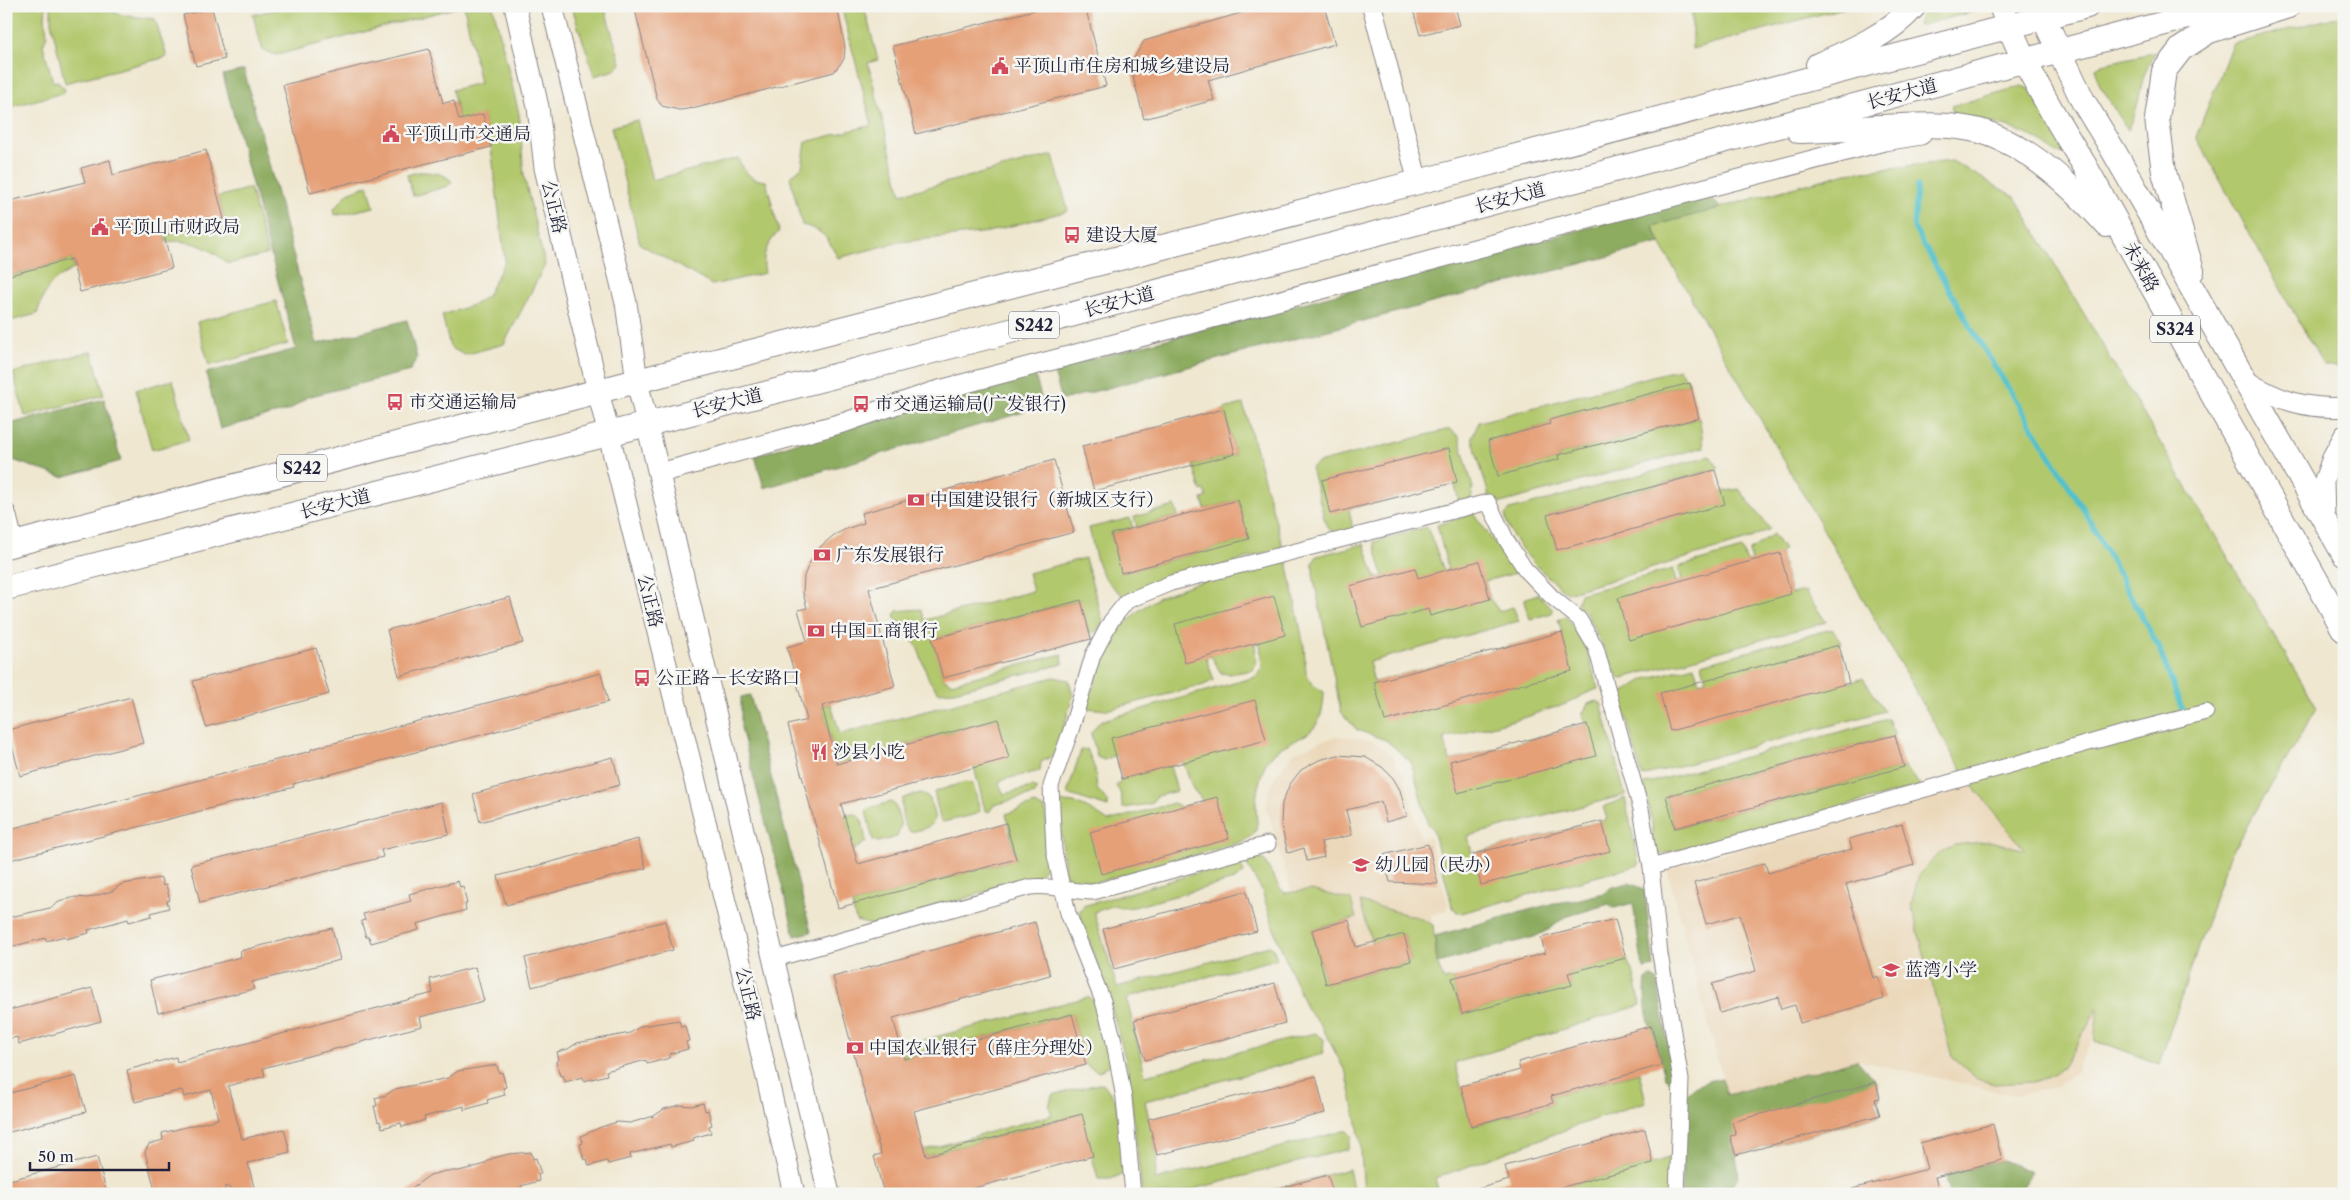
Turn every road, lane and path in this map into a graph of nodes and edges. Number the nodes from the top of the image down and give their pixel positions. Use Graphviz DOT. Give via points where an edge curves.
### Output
graph roads {
  1 [pos="515,6"];
  2 [pos="552,6"];
  3 [pos="1372,6"];
  4 [pos="1914,6"];
  5 [pos="2087,6"];
  6 [pos="2229,6"];
  7 [pos="2288,6"];
  8 [pos="2040,12"];
  9 [pos="2005,16"];
  10 [pos="2059,52"];
  11 [pos="2026,61"];
  12 [pos="1744,96"];
  13 [pos="1757,132"];
  14 [pos="1997,137"];
  15 [pos="1418,182"];
  16 [pos="2135,257"];
  17 [pos="2222,344"];
  18 [pos="2243,379"];
  19 [pos="637,380"];
  20 [pos="598,391"];
  21 [pos="2344,406"];
  22 [pos="648,423"];
  23 [pos="608,433"];
  24 [pos="2344,435"];
  25 [pos="660,473"];
  26 [pos="6,513"];
  27 [pos="2326,523"];
  28 [pos="10,545"];
  29 [pos="2344,554"];
  30 [pos="6,588"];
  31 [pos="2336,598"];
  32 [pos="2344,630"];
  33 [pos="2206,712"];
  34 [pos="1268,844"];
  35 [pos="1651,867"];
  36 [pos="1062,888"];
  37 [pos="775,959"];
  38 [pos="794,1194"];
  39 [pos="829,1194"];
  40 [pos="1133,1194"];
  41 [pos="1677,1194"];
  1 -- 20 [label="main road, 公正路" via="538,107 545,168"];
  2 -- 19 [label="main road, 公正路" via="626,303"];
  3 -- 15 [label="street"];
  4 -- 12 [label="main road" via="1906,16 1842,55"];
  5 -- 8 [label="main road, S242"];
  6 -- 10 [label="main road, 长安大道 / S242"];
  7 -- 17 [label="main road" via="2209,32 2181,49 2164,71 2157,119 2164,172 2189,264"];
  8 -- 9 [label="main road, S242"];
  8 -- 10 [label="main road, 未来路 / S324"];
  9 -- 11 [label="main road, 未来路 / S324"];
  9 -- 12 [label="main road, S242"];
  10 -- 11 [label="main road, 长安大道 / S242"];
  10 -- 17 [label="main road, 未来路 / S324" via="2083,101"];
  11 -- 13 [label="main road, 长安大道 / S242"];
  11 -- 16 [label="main road, 未来路 / S324"];
  12 -- 15 [label="main road, S242"];
  13 -- 14 [label="main road" via="1930,124 1980,131"];
  13 -- 22 [label="main road, 长安大道 / S242" via="998,334"];
  14 -- 16 [label="main road" via="2043,164 2081,196"];
  14 -- 25 [label="street" via="1979,140 1927,134 1884,141 932,392 846,422"];
  15 -- 19 [label="main road, S242"];
  16 -- 31 [label="main road, 未来路 / S324"];
  17 -- 18 [label="main road, 未来路 / S324"];
  18 -- 21 [label="street" via="2268,395 2287,402"];
  18 -- 27 [label="main road, 未来路 / S324"];
  19 -- 20 [label="main road, S242"];
  19 -- 22 [label="main road, 公正路"];
  20 -- 23 [label="main road, 公正路"];
  20 -- 28 [label="main road, S242"];
  22 -- 23 [label="main road, 长安大道 / S242"];
  22 -- 25 [label="main road, 公正路"];
  23 -- 30 [label="main road, 长安大道 / S242"];
  23 -- 38 [label="main road, 公正路" via="742,970"];
  24 -- 27 [label="street" via="2324,480"];
  25 -- 37 [label="main road, 公正路"];
  26 -- 28 [label="street"];
  27 -- 29 [label="main road, 未来路 / S324"];
  31 -- 32 [label="main road, 未来路 / S324"];
  33 -- 35 [label="street"];
  34 -- 36 [label="street" via="1093,892"];
  35 -- 36 [label="street" via="1641,809 1596,648 1579,619 1552,597 1526,569 1507,541 1488,502 1171,583 1127,601 1111,621 1093,654 1051,786 1054,851"];
  35 -- 41 [label="street" via="1660,954 1681,1080"];
  36 -- 37 [label="street" via="1030,887"];
  36 -- 40 [label="street" via="1113,1037 1124,1098"];
  37 -- 39 [label="main road, 公正路"];
}
